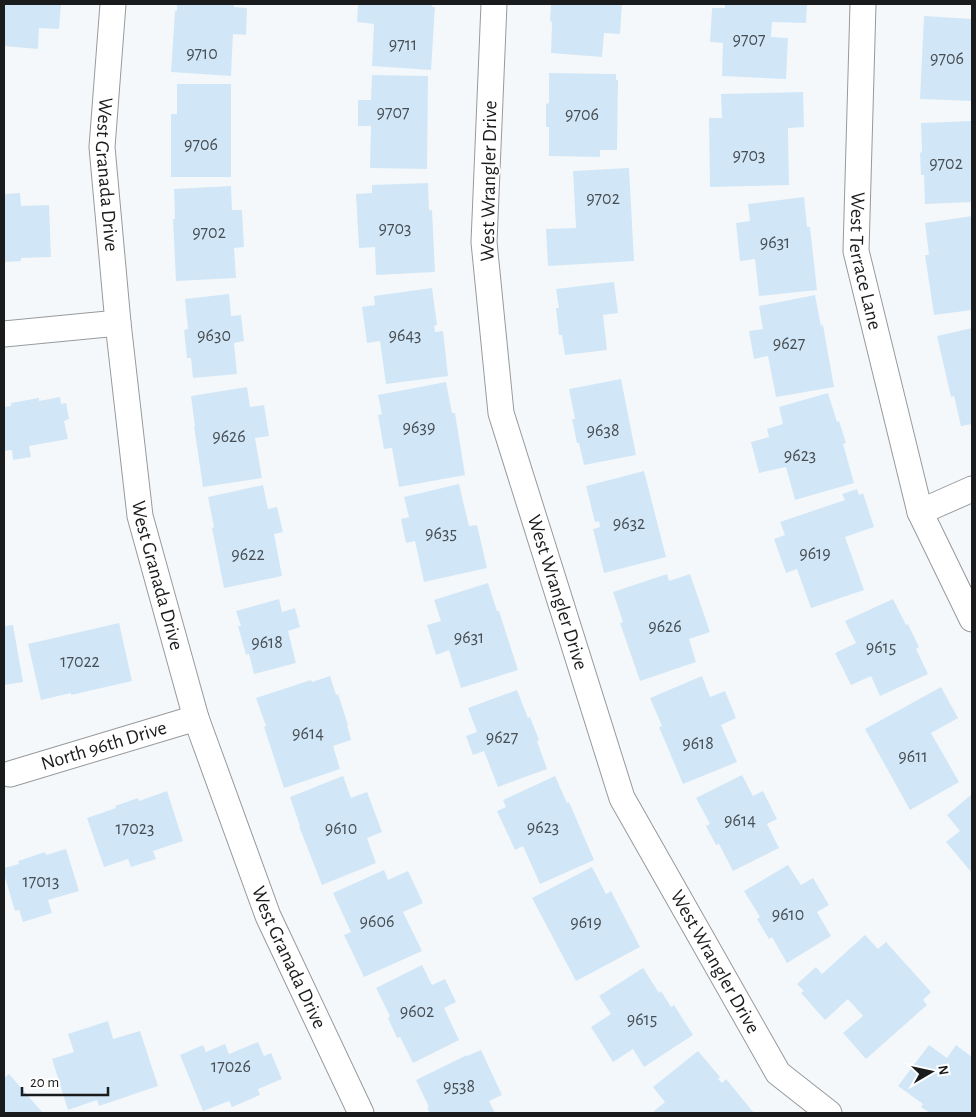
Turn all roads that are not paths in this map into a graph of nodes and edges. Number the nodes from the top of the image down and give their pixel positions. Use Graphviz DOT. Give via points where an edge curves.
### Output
graph roads {
  1 [pos="113,4"];
  2 [pos="494,4"];
  3 [pos="863,4"];
  4 [pos="118,323"];
  5 [pos="4,334"];
  6 [pos="972,489"];
  7 [pos="920,512"];
  8 [pos="972,619"];
  9 [pos="196,718"];
  10 [pos="10,774"];
  11 [pos="357,1112"];
  12 [pos="829,1113"];
  1 -- 4 [label="street, West Granada Drive" via="102,147"];
  2 -- 12 [label="street, West Wrangler Drive" via="484,242 501,413 622,798 778,1073"];
  3 -- 7 [label="street, West Terrace Lane" via="856,250"];
  4 -- 5 [label="street"];
  4 -- 9 [label="street, West Granada Drive" via="140,516"];
  6 -- 7 [label="street"];
  7 -- 8 [label="street, West Terrace Lane"];
  9 -- 10 [label="street, North 96th Drive"];
  9 -- 11 [label="street, West Granada Drive" via="268,916"];
}
